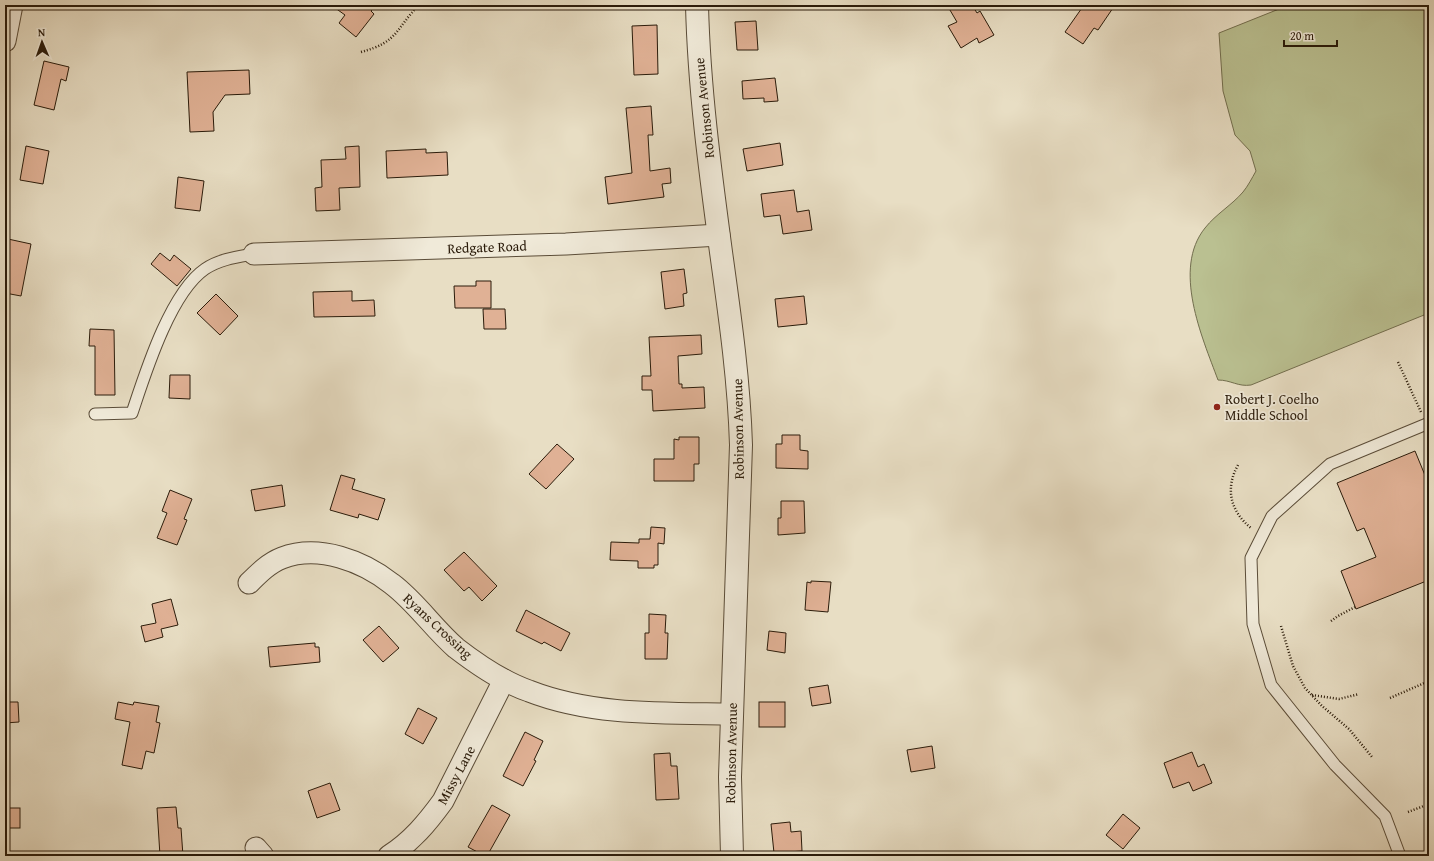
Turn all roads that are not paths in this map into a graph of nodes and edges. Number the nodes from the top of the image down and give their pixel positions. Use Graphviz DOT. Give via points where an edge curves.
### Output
graph roads {
  1 [pos="12,5"];
  2 [pos="697,5"];
  3 [pos="5,41"];
  4 [pos="719,235"];
  5 [pos="254,254"];
  6 [pos="95,414"];
  7 [pos="1427,421"];
  8 [pos="249,583"];
  9 [pos="504,680"];
  10 [pos="732,714"];
  11 [pos="389,856"];
  12 [pos="732,856"];
  13 [pos="1400,856"];
  1 -- 3 [label="street"];
  2 -- 4 [label="street, Robinson Avenue" via="702,104"];
  4 -- 5 [label="street, Redgate Road" via="566,244"];
  4 -- 10 [label="street, Robinson Avenue" via="735,350 740,414"];
  5 -- 6 [label="lane" via="232,257 204,269 184,292 164,328 147,367 132,413"];
  7 -- 13 [label="lane" via="1330,464 1272,516 1251,558 1253,624 1271,685 1335,765 1385,816"];
  8 -- 9 [label="street, Ryans Crossing" via="269,565 296,554 314,553 355,562 393,584 456,648"];
  9 -- 10 [label="street, Ryans Crossing" via="528,691 584,706 640,712"];
  9 -- 11 [label="street, Missy Lane" via="443,801 415,837"];
  10 -- 12 [label="street, Robinson Avenue" via="729,807"];
}
